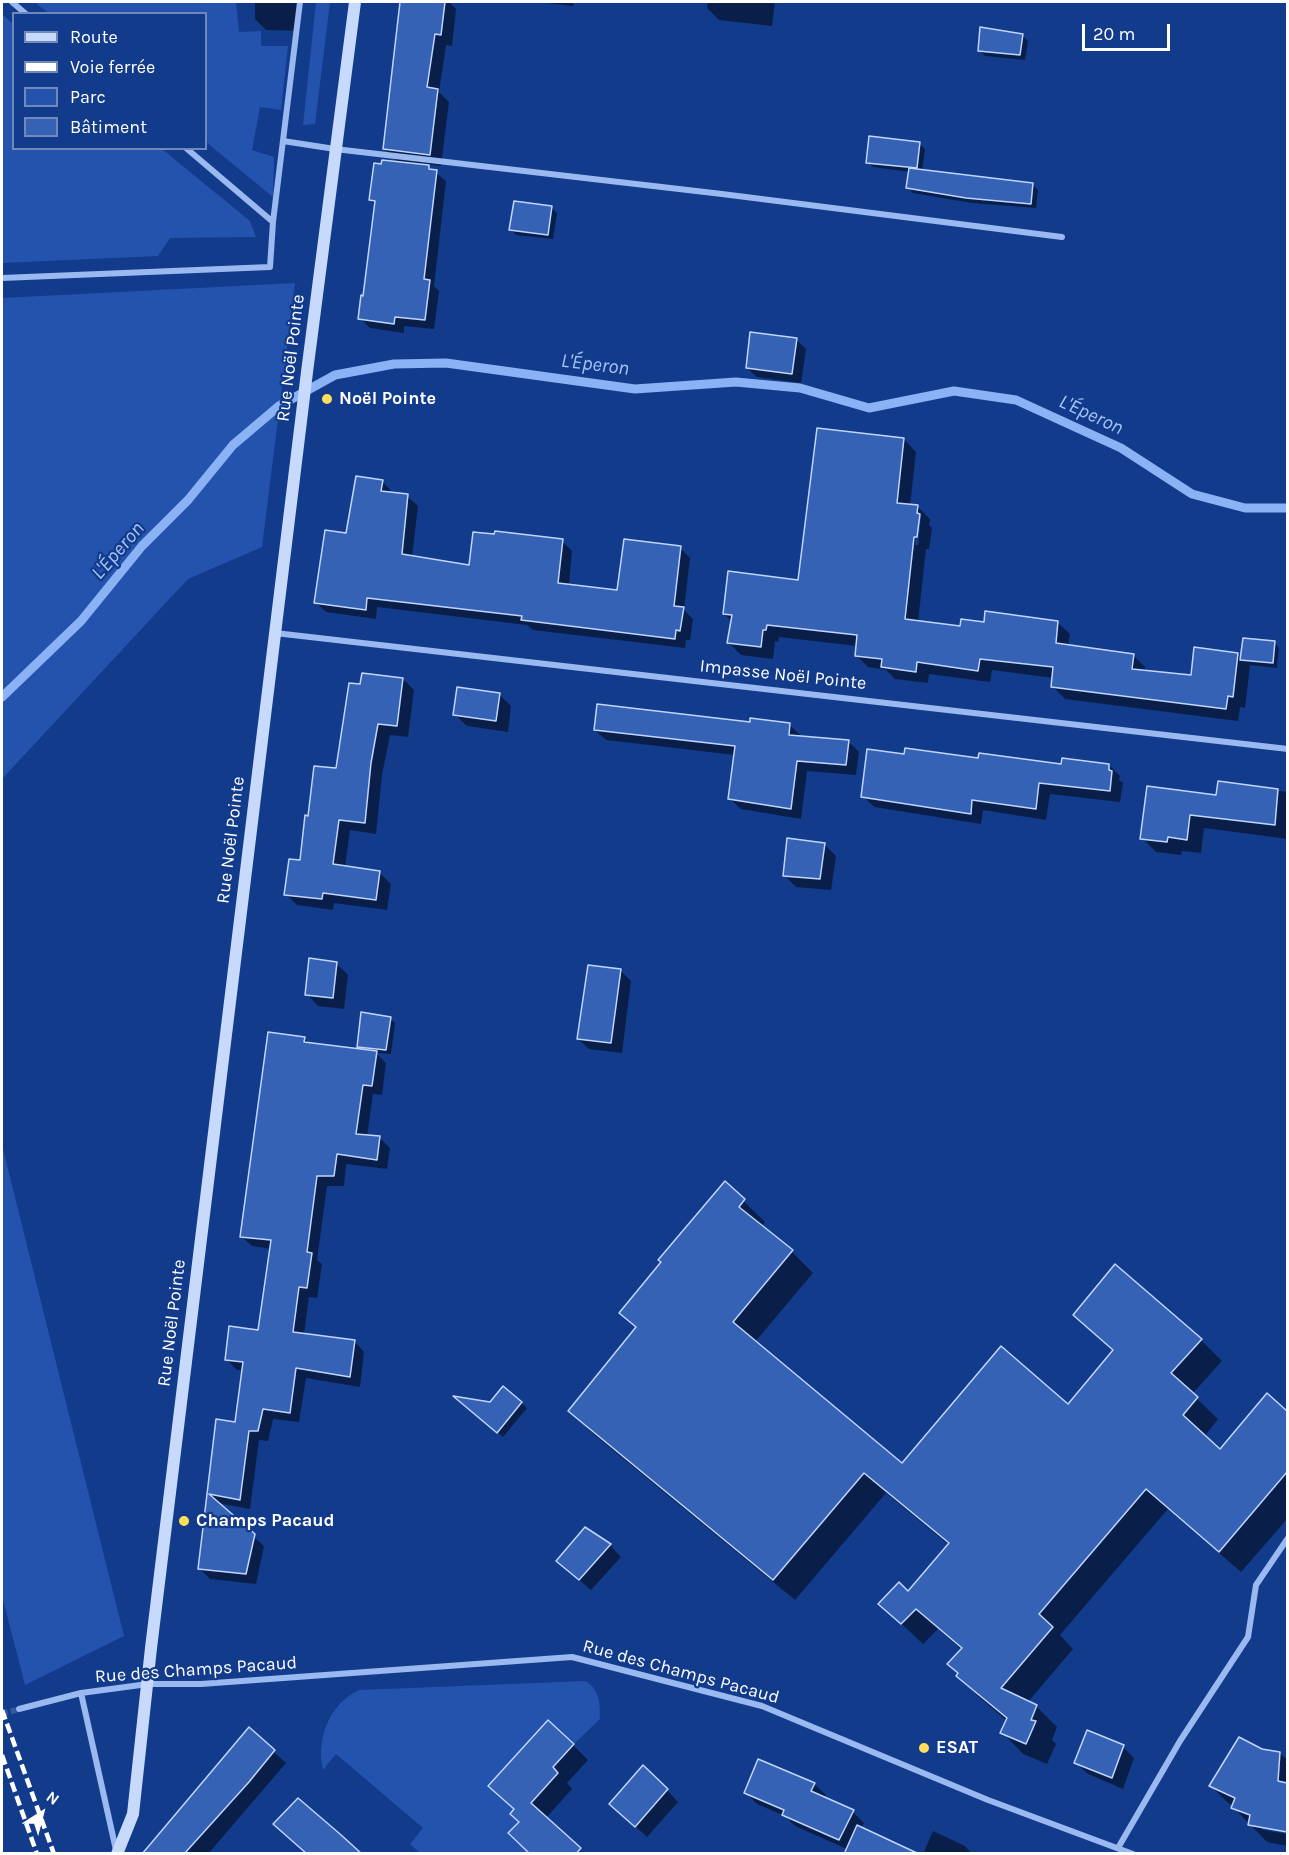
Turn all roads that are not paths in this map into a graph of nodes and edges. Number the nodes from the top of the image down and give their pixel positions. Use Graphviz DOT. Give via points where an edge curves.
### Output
graph roads {
  1 [pos="12,2"];
  2 [pos="300,2"];
  3 [pos="355,2"];
  4 [pos="24,12"];
  5 [pos="283,141"];
  6 [pos="335,149"];
  7 [pos="188,150"];
  8 [pos="273,222"];
  9 [pos="1062,237"];
  10 [pos="2,278"];
  11 [pos="274,633"];
  12 [pos="1287,749"];
  13 [pos="1287,1538"];
  14 [pos="148,1684"];
  15 [pos="81,1693"];
  16 [pos="19,1709"];
  17 [pos="1118,1848"];
  18 [pos="117,1854"];
  19 [pos="1133,1854"];
  1 -- 4 [label="street"];
  2 -- 5 [label="street"];
  3 -- 6 [label="street, Rue Noël Pointe"];
  5 -- 6 [label="street"];
  5 -- 8 [label="street"];
  6 -- 9 [label="street"];
  6 -- 11 [label="street, Rue Noël Pointe"];
  7 -- 8 [label="street"];
  8 -- 10 [label="street" via="270,267"];
  11 -- 12 [label="street, Impasse Noël Pointe"];
  11 -- 14 [label="street, Rue Noël Pointe"];
  13 -- 17 [label="street" via="1256,1585 1248,1637 1180,1741"];
  14 -- 15 [label="street, Rue des Champs Pacaud"];
  14 -- 17 [label="street, Rue des Champs Pacaud" via="201,1684 572,1657 762,1706 988,1800"];
  14 -- 18 [label="street, Rue Noël Pointe" via="133,1814"];
  15 -- 16 [label="street, Rue des Champs Pacaud"];
  15 -- 18 [label="street"];
  17 -- 19 [label="street, Rue des Champs Pacaud"];
}
